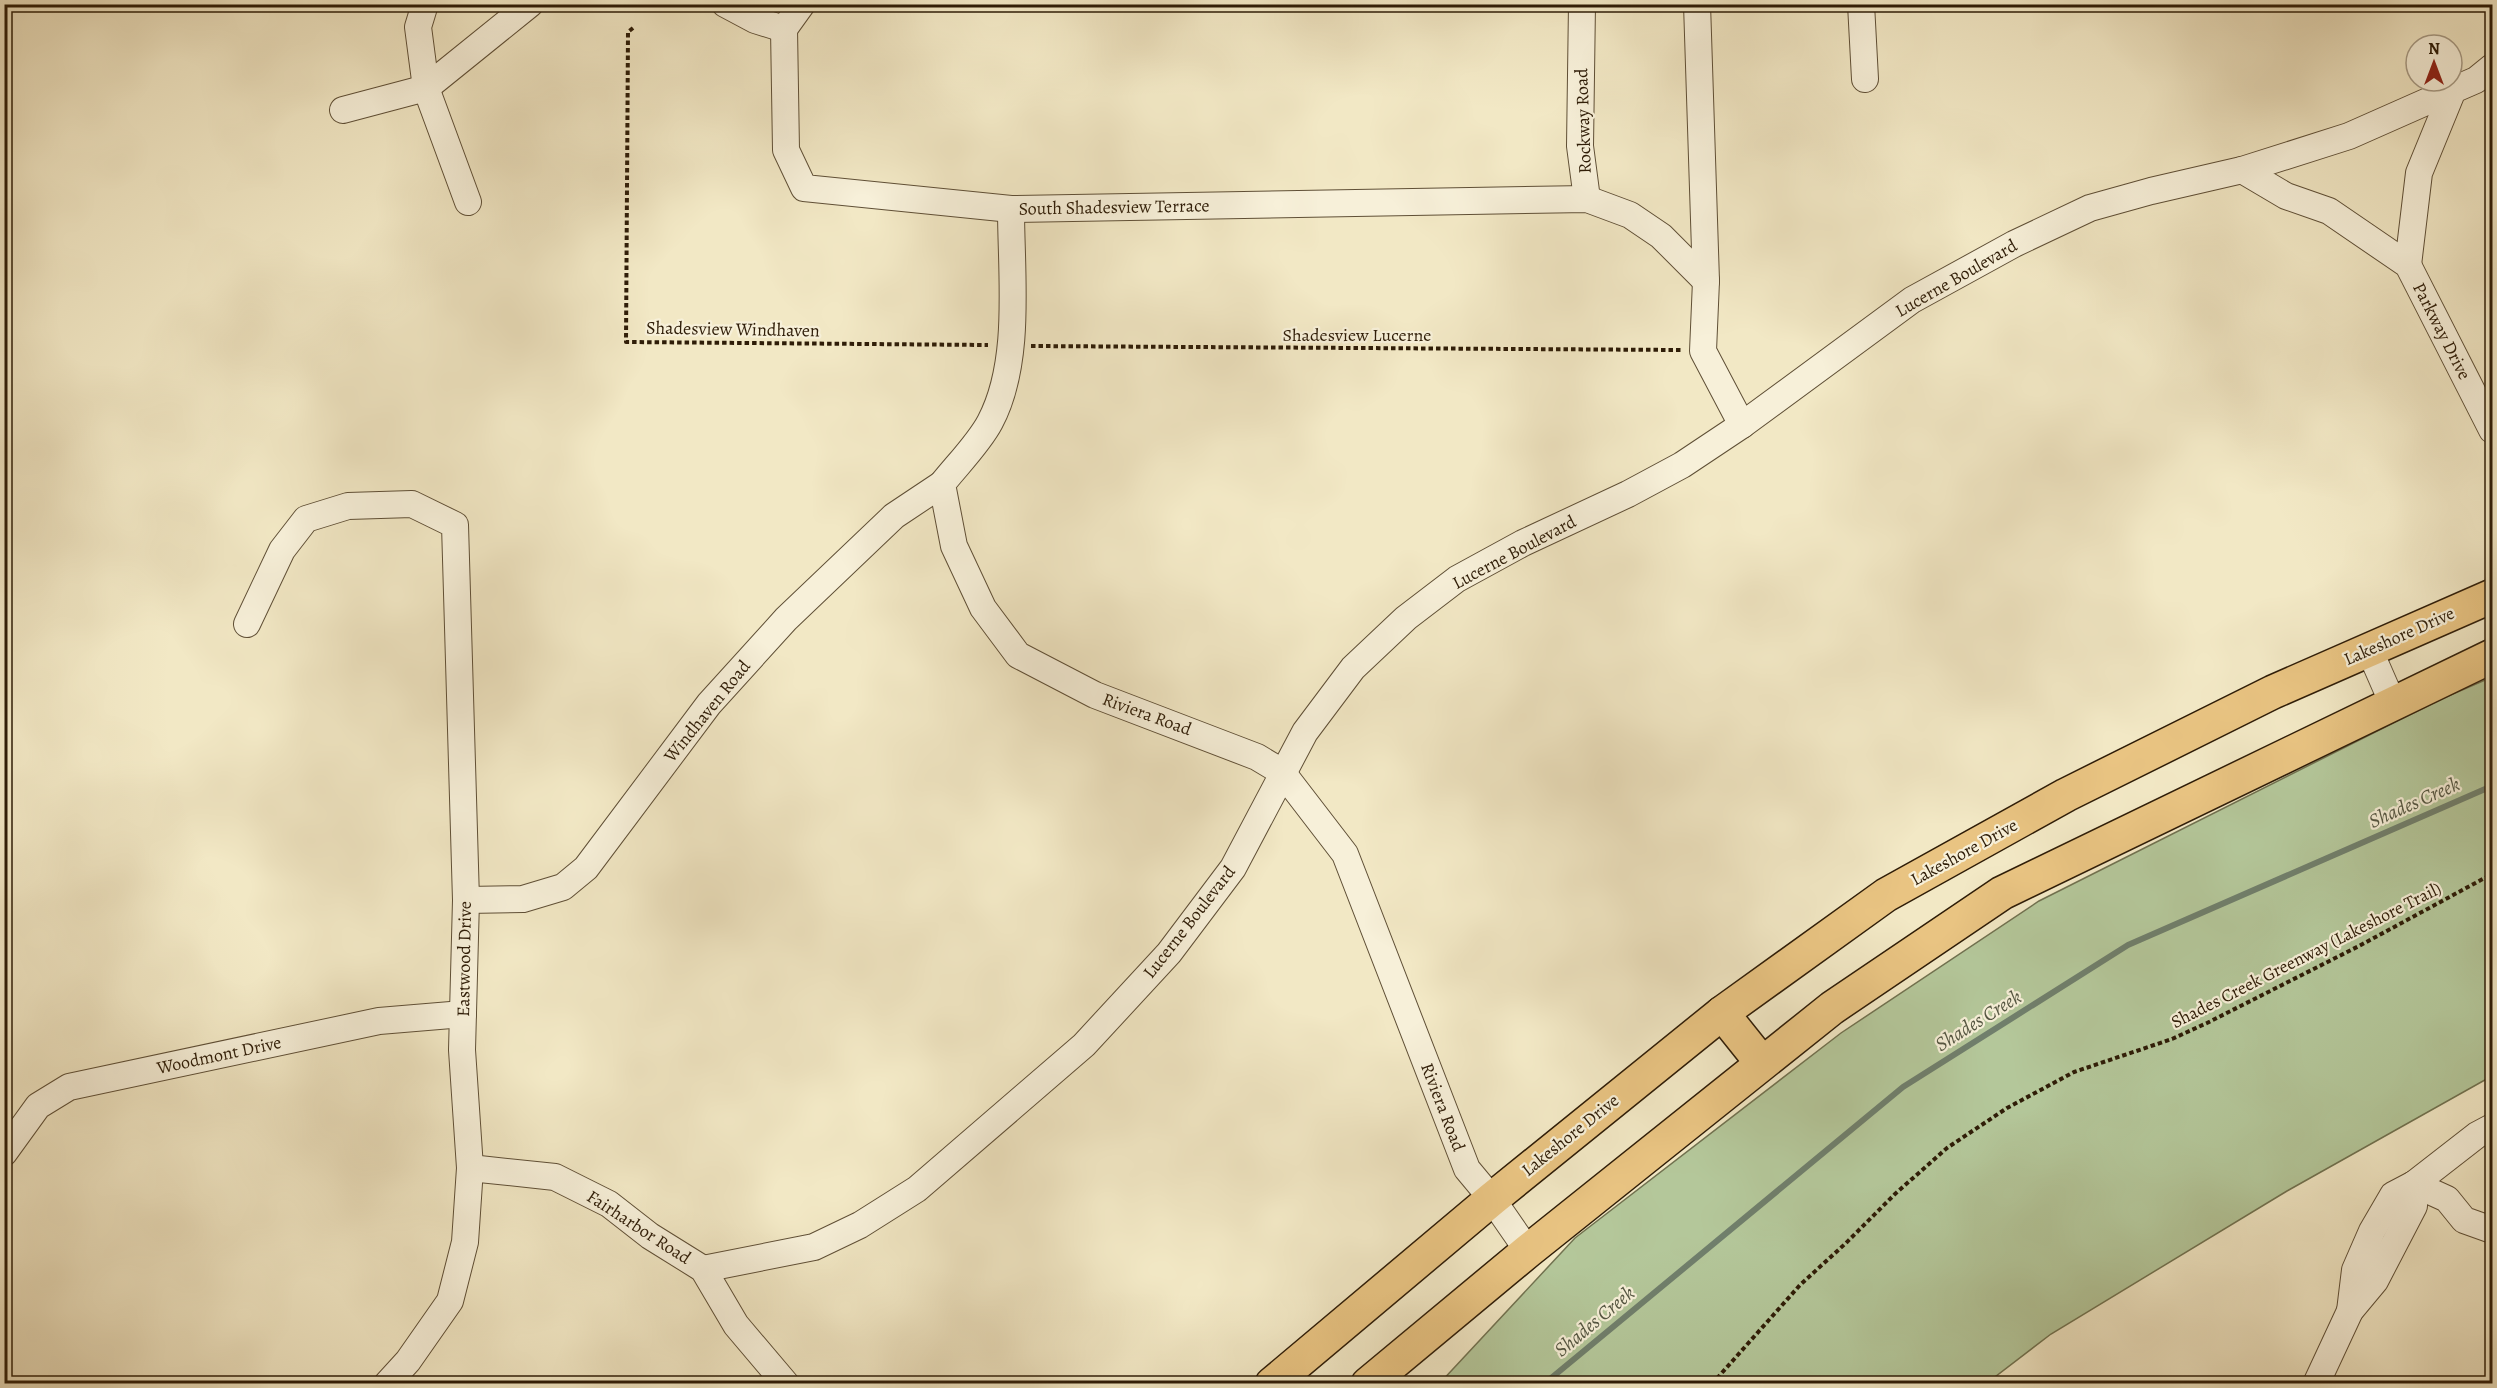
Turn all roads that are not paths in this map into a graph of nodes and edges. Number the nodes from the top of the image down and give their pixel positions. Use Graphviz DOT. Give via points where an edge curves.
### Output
graph roads {
  1 [pos="425,4"];
  2 [pos="530,4"];
  3 [pos="725,4"];
  4 [pos="802,4"];
  5 [pos="1582,4"];
  6 [pos="1697,4"];
  7 [pos="1861,4"];
  8 [pos="784,29"];
  9 [pos="2493,67"];
  10 [pos="1866,79"];
  11 [pos="2464,85"];
  12 [pos="426,88"];
  13 [pos="2446,93"];
  14 [pos="2452,93"];
  15 [pos="343,110"];
  16 [pos="2242,171"];
  17 [pos="1587,199"];
  18 [pos="468,202"];
  19 [pos="1011,209"];
  20 [pos="2408,264"];
  21 [pos="1706,281"];
  22 [pos="1742,425"];
  23 [pos="2493,430"];
  24 [pos="942,484"];
  25 [pos="2493,596"];
  26 [pos="247,624"];
  27 [pos="2369,649"];
  28 [pos="2493,656"];
  29 [pos="2393,704"];
  30 [pos="1282,772"];
  31 [pos="466,900"];
  32 [pos="1722,1013"];
  33 [pos="463,1014"];
  34 [pos="1762,1063"];
  35 [pos="2493,1127"];
  36 [pos="4,1153"];
  37 [pos="470,1168"];
  38 [pos="2414,1184"];
  39 [pos="1492,1199"];
  40 [pos="2493,1230"];
  41 [pos="1528,1251"];
  42 [pos="703,1269"];
  43 [pos="387,1383"];
  44 [pos="786,1383"];
  45 [pos="1272,1383"];
  46 [pos="1368,1383"];
  47 [pos="2316,1383"];
  1 -- 12 [label="street" via="418,27"];
  2 -- 12 [label="street"];
  3 -- 8 [label="street" via="755,20"];
  4 -- 8 [label="street"];
  5 -- 17 [label="street, Rockway Road" via="1580,146"];
  6 -- 21 [label="street"];
  7 -- 10 [label="street"];
  8 -- 19 [label="street, South Shadesview Terrace" via="786,150 804,188"];
  9 -- 11 [label="street, Lucerne Boulevard"];
  12 -- 15 [label="street"];
  12 -- 18 [label="street"];
  13 -- 16 [label="street, Lucerne Boulevard" via="2349,136"];
  14 -- 20 [label="street" via="2419,172"];
  16 -- 20 [label="street" via="2286,196 2329,211"];
  16 -- 22 [label="street, Lucerne Boulevard" via="2090,208 2014,244 1912,300"];
  17 -- 19 [label="street, South Shadesview Terrace"];
  17 -- 21 [label="street, Rockway Road" via="1630,215 1661,236"];
  19 -- 24 [label="street" via="1011,345 1005,385 990,423"];
  20 -- 23 [label="street, Parkway Drive"];
  21 -- 22 [label="street" via="1703,351"];
  22 -- 30 [label="street, Lucerne Boulevard" via="1682,465 1457,579 1406,618 1353,668 1305,732"];
  24 -- 30 [label="street, Riviera Road" via="954,546 983,608 1018,655 1095,695 1257,757"];
  24 -- 31 [label="street, Windhaven Road" via="894,516 786,619 709,704 586,868 563,887 523,899"];
  25 -- 27 [label="main road, Lakeshore Drive"];
  26 -- 31 [label="street, Eastwood Drive" via="282,550 306,519 348,506 412,504 454,525"];
  27 -- 29 [label="street"];
  27 -- 32 [label="main road, Lakeshore Drive" via="2066,795 1886,895"];
  28 -- 29 [label="main road"];
  29 -- 34 [label="main road" via="2002,893 1832,1008"];
  30 -- 39 [label="street, Riviera Road" via="1345,854 1467,1170"];
  30 -- 42 [label="street, Lucerne Boulevard" via="1233,868 1169,953 1084,1045 925,1182 860,1225 814,1247"];
  31 -- 33 [label="street, Eastwood Drive"];
  32 -- 34 [label="main road"];
  32 -- 39 [label="main road, Lakeshore Drive"];
  33 -- 36 [label="street, Woodmont Drive" via="379,1021 69,1087 38,1106"];
  33 -- 37 [label="street, Eastwood Drive"];
  34 -- 41 [label="main road"];
  35 -- 38 [label="street"];
  37 -- 42 [label="street, Fairharbor Road" via="555,1177 609,1204 650,1236"];
  37 -- 43 [label="street, Eastwood Drive" via="465,1242 450,1301 408,1361"];
  38 -- 40 [label="street" via="2447,1199 2464,1220"];
  38 -- 47 [label="street" via="2393,1195 2372,1231 2355,1270 2350,1311"];
  39 -- 41 [label="street"];
  39 -- 45 [label="main road, Lakeshore Drive"];
  41 -- 46 [label="main road"];
  42 -- 44 [label="street, Fairharbor Road" via="736,1325"];
}
